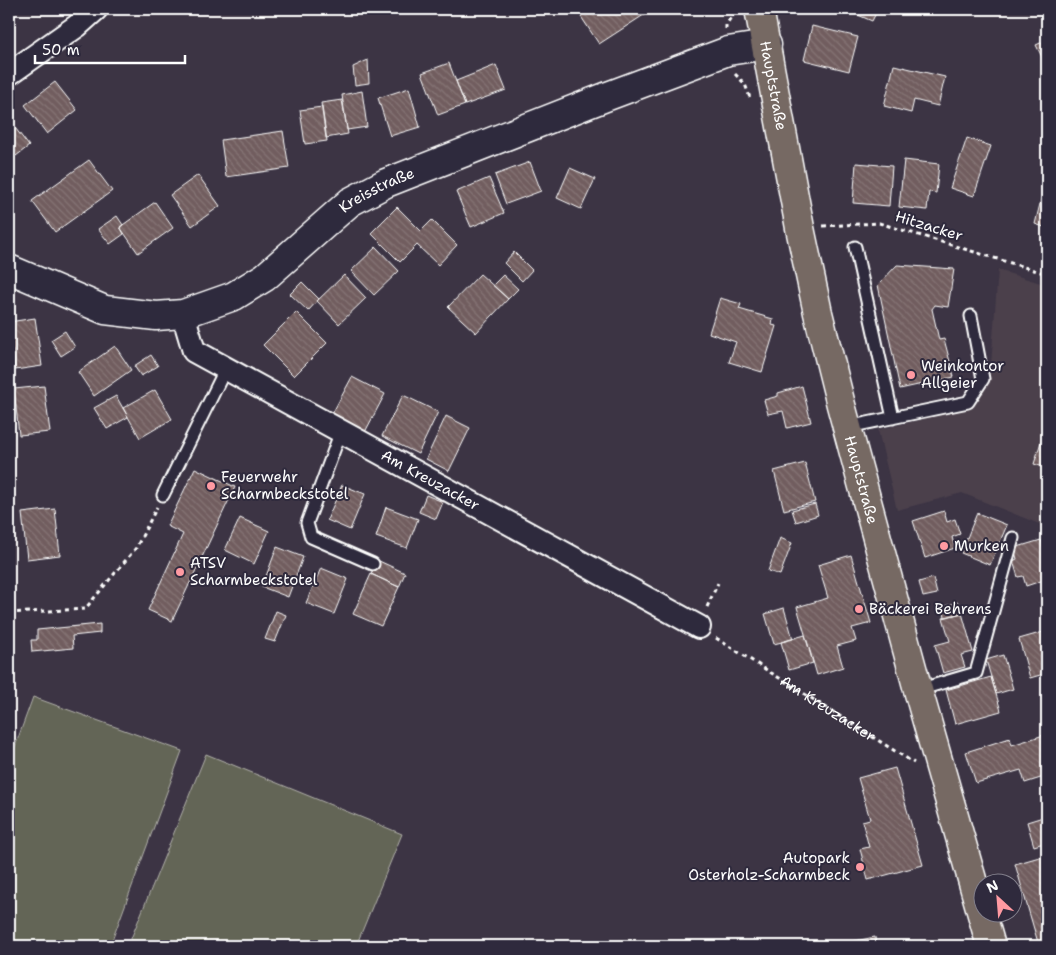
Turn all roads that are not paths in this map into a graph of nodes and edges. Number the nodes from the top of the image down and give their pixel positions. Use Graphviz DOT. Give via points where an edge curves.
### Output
graph roads {
  1 [pos="96,9"];
  2 [pos="759,9"];
  3 [pos="766,45"];
  4 [pos="9,74"];
  5 [pos="855,247"];
  6 [pos="9,269"];
  7 [pos="184,314"];
  8 [pos="971,316"];
  9 [pos="226,368"];
  10 [pos="893,418"];
  11 [pos="848,427"];
  12 [pos="341,431"];
  13 [pos="163,495"];
  14 [pos="1013,538"];
  15 [pos="373,564"];
  16 [pos="699,627"];
  17 [pos="918,690"];
  18 [pos="991,946"];
  1 -- 4 [label="street"];
  2 -- 3 [label="main road, Hauptstraße"];
  3 -- 7 [label="street, Kreisstraße" via="728,51 386,182 350,202 265,277 234,296"];
  3 -- 11 [label="main road, Hauptstraße" via="818,312"];
  5 -- 10 [label="lane"];
  6 -- 7 [label="street, Kreisstraße" via="105,310 156,316"];
  7 -- 9 [label="street, Am Kreuzacker" via="194,351"];
  8 -- 10 [label="lane" via="983,379 968,402"];
  9 -- 12 [label="street, Am Kreuzacker"];
  9 -- 13 [label="lane"];
  10 -- 11 [label="lane"];
  11 -- 17 [label="main road, Hauptstraße"];
  12 -- 15 [label="lane" via="307,522 308,529 311,537"];
  12 -- 16 [label="street, Am Kreuzacker"];
  14 -- 17 [label="lane" via="976,673"];
  17 -- 18 [label="main road, Hauptstraße"];
}
